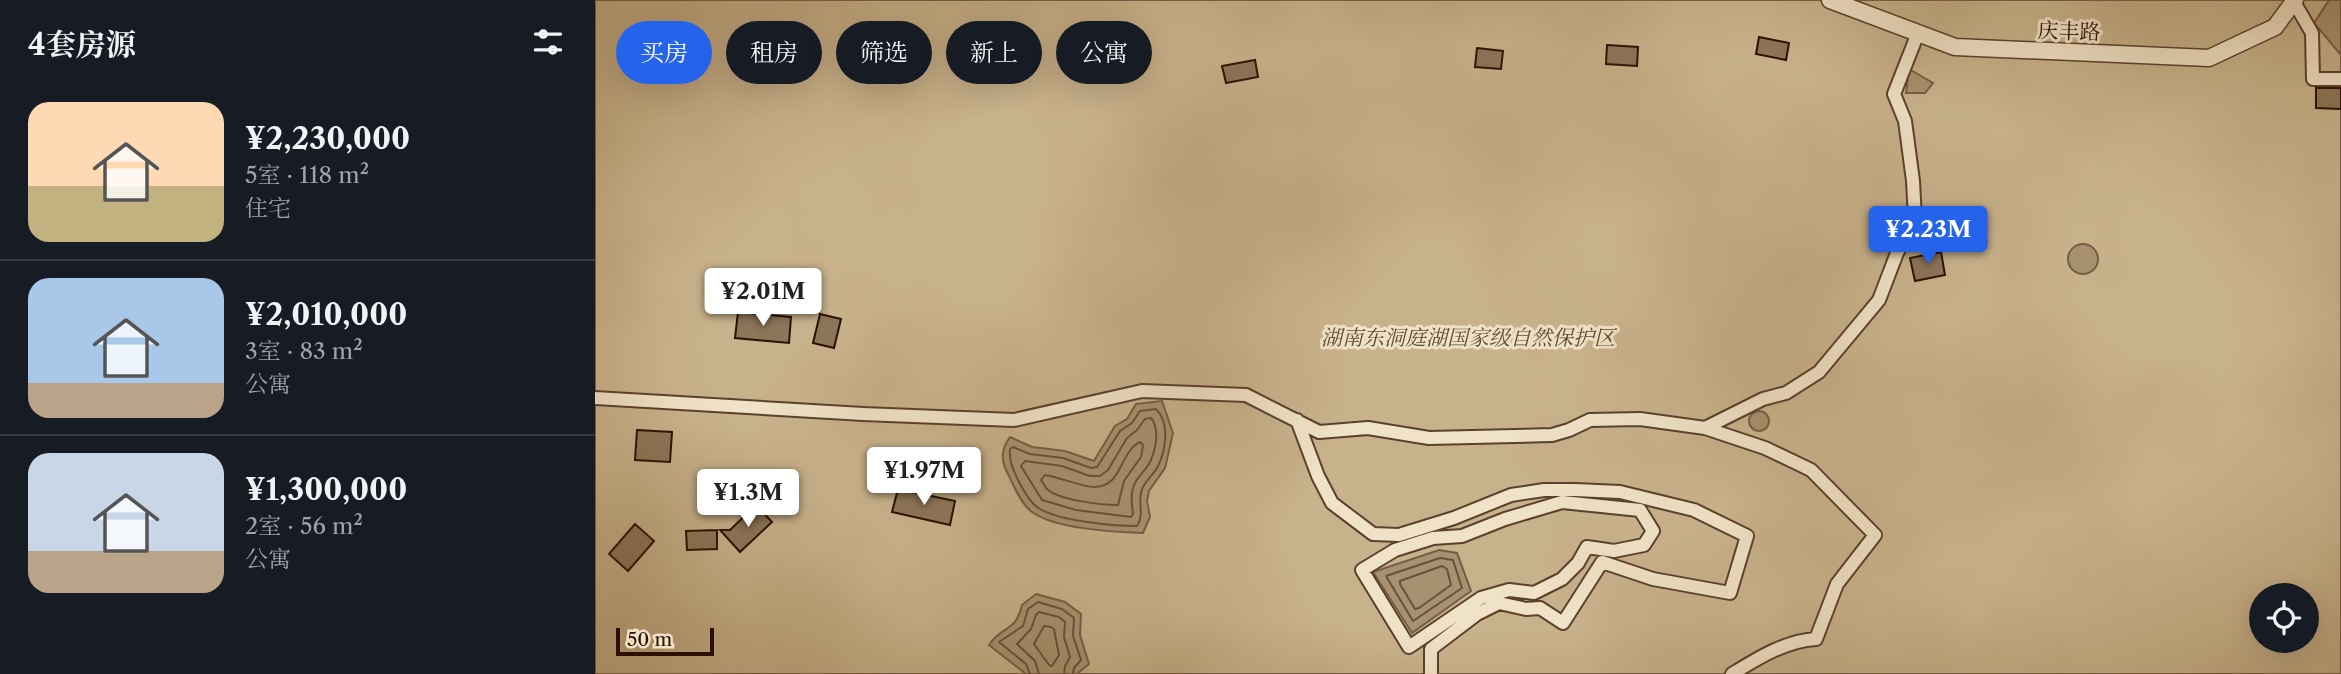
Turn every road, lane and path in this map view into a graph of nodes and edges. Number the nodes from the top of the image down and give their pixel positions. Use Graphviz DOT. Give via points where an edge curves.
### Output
graph roads {
  1 [pos="1829,0"];
  2 [pos="2294,1"];
  3 [pos="1918,33"];
  4 [pos="2341,79"];
  5 [pos="595,398"];
  6 [pos="1297,420"];
  7 [pos="1705,428"];
  8 [pos="1481,598"];
  9 [pos="1431,673"];
  10 [pos="1445,674"];
  11 [pos="1732,674"];
  1 -- 3 [label="street, 庆丰路"];
  2 -- 3 [label="street, 庆丰路" via="2275,27 2209,58 1955,47"];
  2 -- 4 [label="street" via="2312,33 2313,79"];
  3 -- 7 [label="street" via="1894,94 1905,121 1916,219 1879,300 1819,372 1786,393 1763,399"];
  5 -- 6 [label="street" via="1014,420 1142,390 1246,395"];
  6 -- 7 [label="street" via="1319,432 1369,428 1429,438 1552,435 1590,420 1640,419"];
  6 -- 9 [label="street" via="1332,503 1373,534 1399,535 1511,495 1575,490 1620,492 1694,510 1747,536 1730,593 1653,579 1602,562 1563,623 1540,608 1499,603 1476,614 1431,649"];
  7 -- 11 [label="street" via="1765,448 1811,470 1875,535 1837,584 1816,639 1800,640 1762,655"];
  8 -- 8 [label="street" via="1409,647 1362,570 1395,550 1433,538 1462,536 1562,502 1640,510 1653,531 1644,545 1614,551 1587,547 1562,579 1534,593 1509,590"];
  9 -- 10 [label="street"];
}
